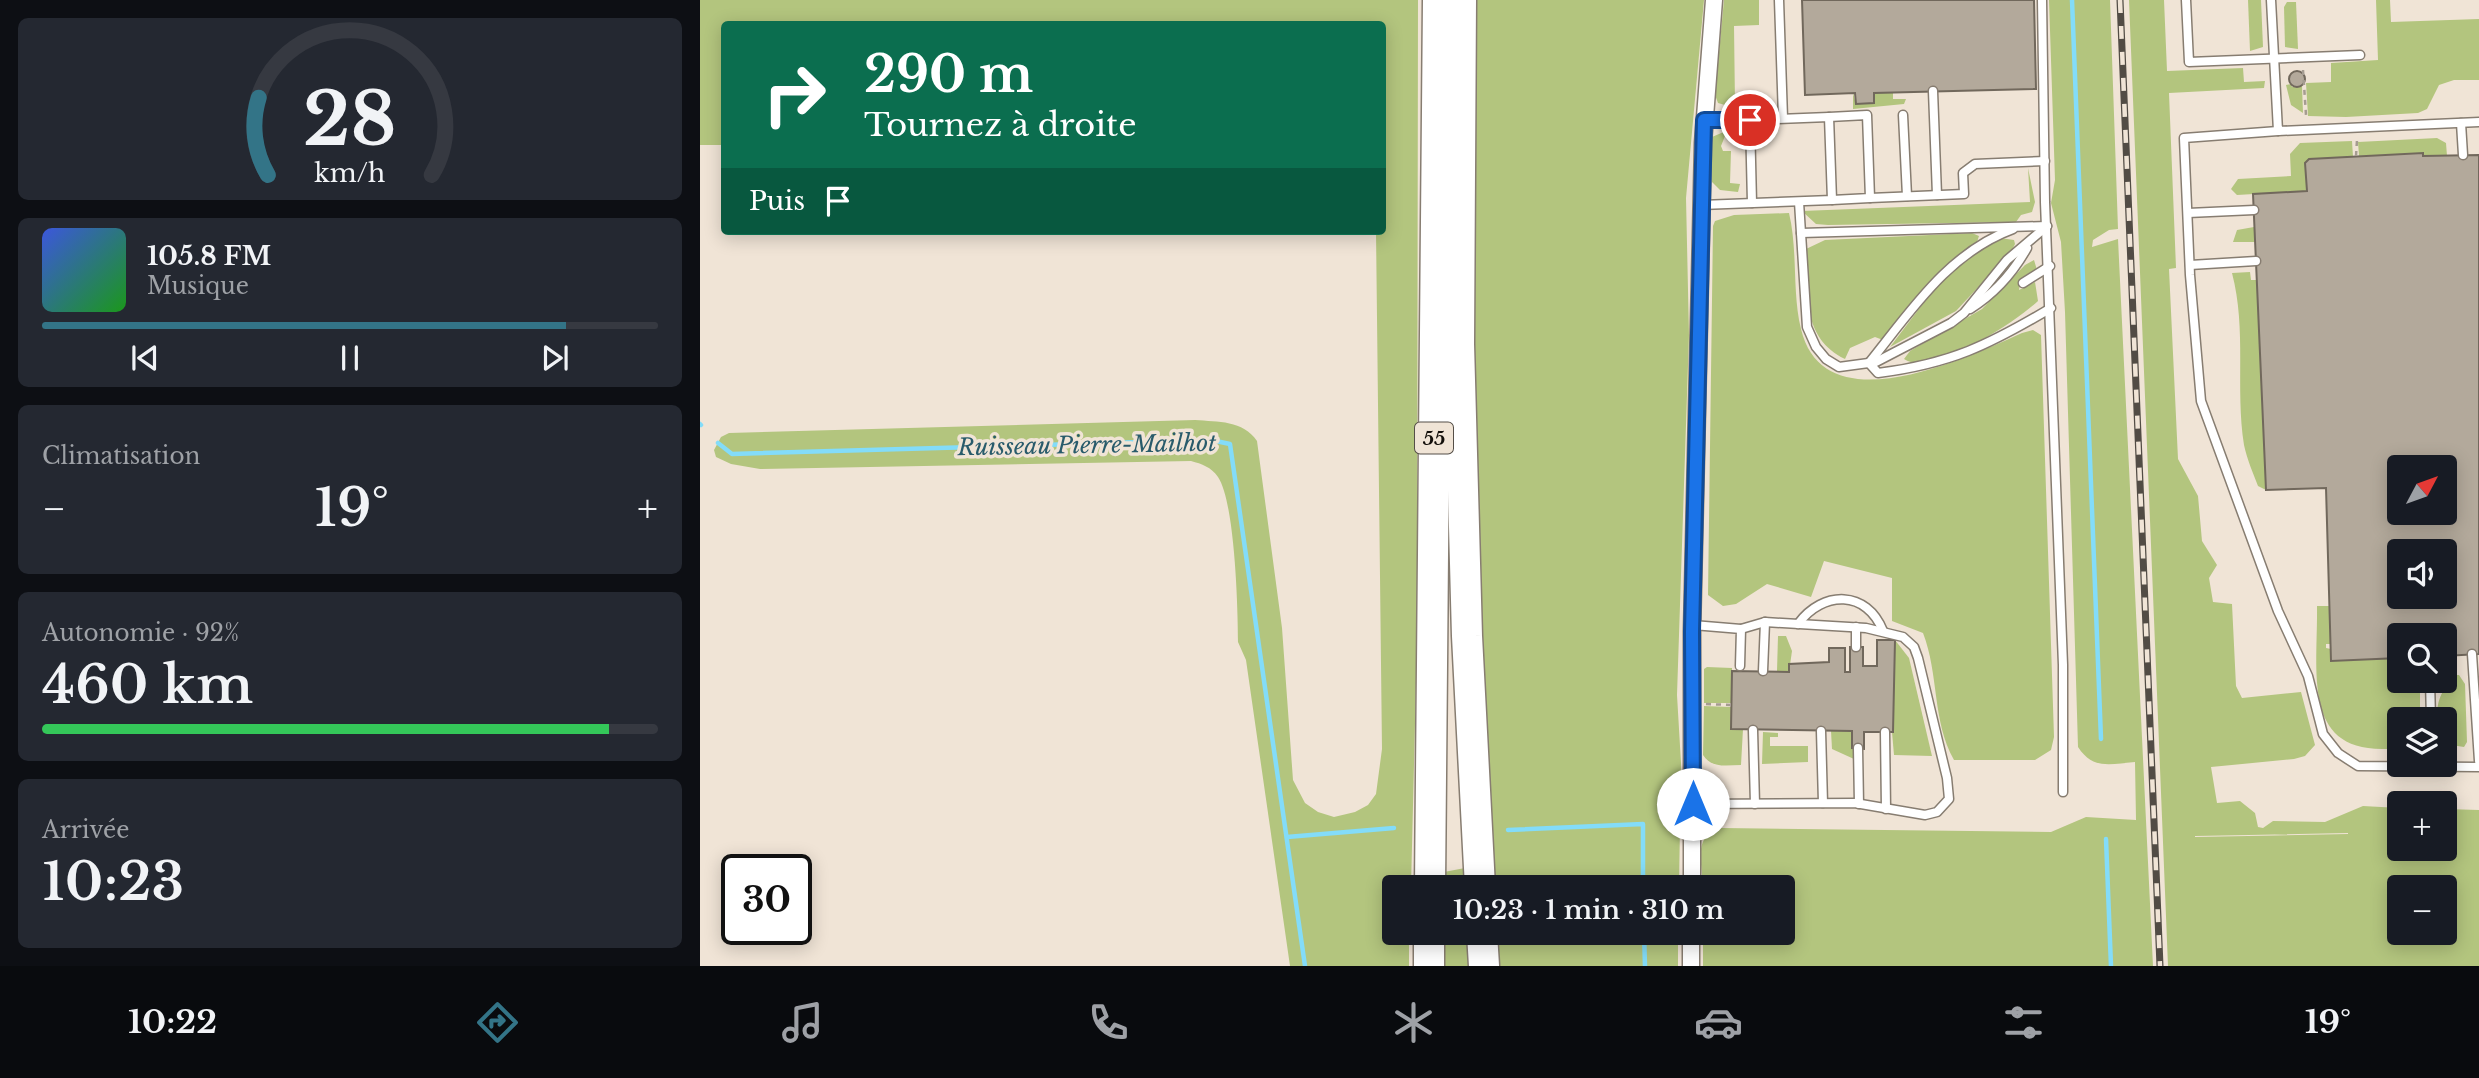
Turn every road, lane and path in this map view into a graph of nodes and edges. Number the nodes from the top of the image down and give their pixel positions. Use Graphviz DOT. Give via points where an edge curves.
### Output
graph roads {
  1 [pos="1436,0"];
  2 [pos="1461,0"];
  3 [pos="1714,0"];
  4 [pos="1779,0"];
  5 [pos="2042,0"];
  6 [pos="2186,0"];
  7 [pos="2271,0"];
  8 [pos="2360,55"];
  9 [pos="2274,59"];
  10 [pos="2295,67"];
  11 [pos="1933,91"];
  12 [pos="1903,115"];
  13 [pos="2306,115"];
  14 [pos="1829,117"];
  15 [pos="1783,118"];
  16 [pos="1704,120"];
  17 [pos="1750,120"];
  18 [pos="2461,122"];
  19 [pos="2479,122"];
  20 [pos="2278,131"];
  21 [pos="2356,140"];
  22 [pos="2463,155"];
  23 [pos="2356,156"];
  24 [pos="2045,161"];
  25 [pos="1937,195"];
  26 [pos="1907,196"];
  27 [pos="1870,198"];
  28 [pos="1832,200"];
  29 [pos="1799,201"];
  30 [pos="1752,203"];
  31 [pos="1701,205"];
  32 [pos="2253,210"];
  33 [pos="2188,213"];
  34 [pos="2022,226"];
  35 [pos="2048,226"];
  36 [pos="1801,233"];
  37 [pos="2256,261"];
  38 [pos="2190,265"];
  39 [pos="2050,266"];
  40 [pos="2024,283"];
  41 [pos="2051,308"];
  42 [pos="1869,363"];
  43 [pos="1765,622"];
  44 [pos="1798,624"];
  45 [pos="1693,625"];
  46 [pos="1856,627"];
  47 [pos="1741,629"];
  48 [pos="1883,631"];
  49 [pos="1856,647"];
  50 [pos="2472,654"];
  51 [pos="1740,666"];
  52 [pos="1763,671"];
  53 [pos="1706,704"];
  54 [pos="1731,705"];
  55 [pos="1753,730"];
  56 [pos="1821,731"];
  57 [pos="1885,732"];
  58 [pos="1858,748"];
  59 [pos="2479,761"];
  60 [pos="2387,766"];
  61 [pos="2457,766"];
  62 [pos="2479,766"];
  63 [pos="2063,792"];
  64 [pos="1823,803"];
  65 [pos="1693,804"];
  66 [pos="1755,804"];
  67 [pos="1859,804"];
  68 [pos="1886,809"];
  69 [pos="1430,875"];
  70 [pos="1479,875"];
  71 [pos="1692,875"];
  72 [pos="1429,945"];
  73 [pos="1483,945"];
  74 [pos="1691,945"];
  75 [pos="1429,966"];
  76 [pos="1484,966"];
  77 [pos="1691,966"];
  1 -- 69 [label="highway, 55"];
  2 -- 70 [label="highway, 55" via="1459,344"];
  3 -- 16 [label="street"];
  4 -- 15 [label="lane"];
  5 -- 24 [label="lane"];
  6 -- 9 [label="lane" via="2189,62"];
  7 -- 9 [label="lane"];
  8 -- 9 [label="lane"];
  9 -- 20 [label="lane"];
  10 -- 13 [label="path" via="2303,66"];
  11 -- 25 [label="lane"];
  12 -- 26 [label="lane"];
  14 -- 15 [label="lane"];
  14 -- 27 [label="lane" via="1867,115"];
  14 -- 28 [label="lane"];
  15 -- 17 [label="lane"];
  16 -- 17 [label="lane"];
  16 -- 31 [label="street"];
  17 -- 30 [label="lane"];
  18 -- 19 [label="lane"];
  18 -- 20 [label="lane"];
  18 -- 22 [label="lane"];
  20 -- 33 [label="lane" via="2184,138"];
  21 -- 23 [label="path"];
  24 -- 25 [label="lane" via="1975,164 1963,173 1964,194"];
  24 -- 35 [label="lane"];
  25 -- 26 [label="lane"];
  26 -- 27 [label="lane"];
  27 -- 28 [label="lane"];
  28 -- 29 [label="lane"];
  29 -- 30 [label="lane"];
  29 -- 36 [label="lane"];
  30 -- 31 [label="lane"];
  31 -- 45 [label="street"];
  32 -- 33 [label="lane"];
  33 -- 38 [label="lane"];
  34 -- 35 [label="lane"];
  34 -- 36 [label="lane"];
  34 -- 42 [label="lane" via="1983,242 1951,265"];
  35 -- 39 [label="lane"];
  35 -- 42 [label="lane" via="2007,260 1964,313"];
  36 -- 42 [label="lane" via="1804,309 1816,347 1839,367"];
  37 -- 38 [label="lane"];
  38 -- 60 [label="lane" via="2205,414 2278,611 2308,676 2323,734 2338,753 2358,766"];
  39 -- 40 [label="lane"];
  39 -- 41 [label="lane"];
  41 -- 42 [label="lane" via="1980,348 1945,361 1878,373"];
  41 -- 63 [label="lane"];
  43 -- 44 [label="lane"];
  43 -- 47 [label="lane"];
  43 -- 52 [label="lane"];
  44 -- 46 [label="lane"];
  44 -- 48 [label="lane" via="1813,610 1852,599 1870,608"];
  45 -- 47 [label="lane"];
  45 -- 65 [label="street"];
  46 -- 48 [label="lane"];
  46 -- 49 [label="lane"];
  47 -- 51 [label="lane"];
  48 -- 68 [label="lane" via="1903,637 1914,647 1949,791 1944,807 1931,815"];
  50 -- 59 [label="lane"];
  53 -- 54 [label="path"];
  55 -- 66 [label="lane"];
  56 -- 64 [label="lane"];
  57 -- 68 [label="lane"];
  58 -- 67 [label="lane"];
  61 -- 62 [label="lane"];
  64 -- 66 [label="lane"];
  64 -- 67 [label="lane"];
  65 -- 66 [label="lane"];
  65 -- 71 [label="street"];
  67 -- 68 [label="lane"];
  72 -- 75 [label="highway"];
  73 -- 76 [label="highway"];
  74 -- 77 [label="street"];
}
